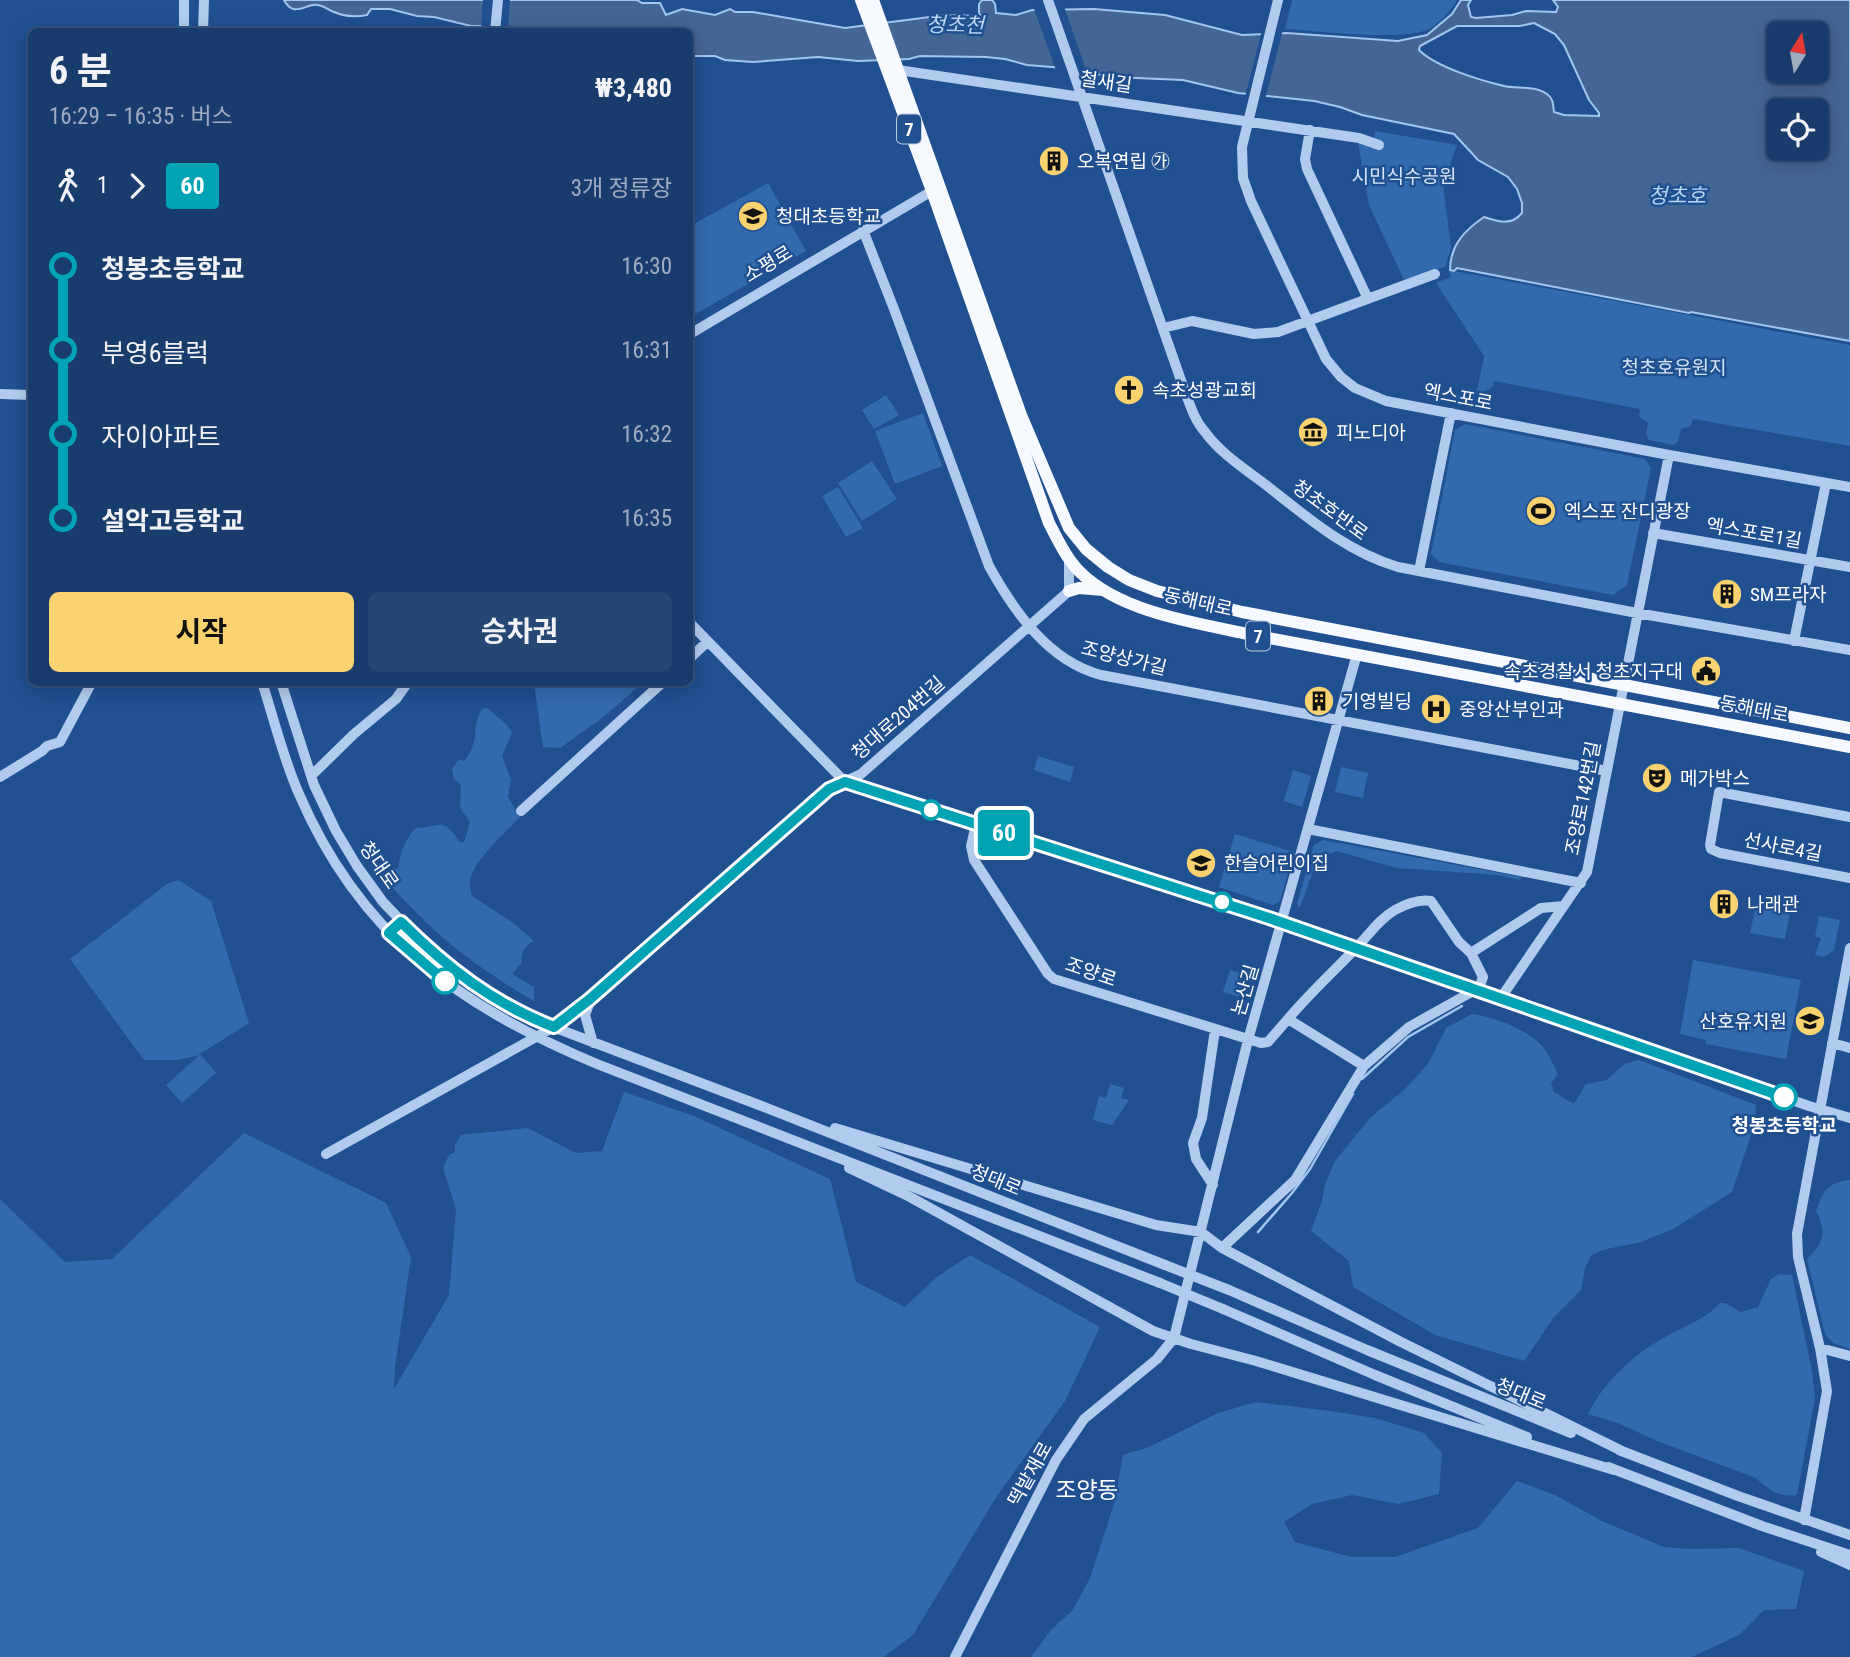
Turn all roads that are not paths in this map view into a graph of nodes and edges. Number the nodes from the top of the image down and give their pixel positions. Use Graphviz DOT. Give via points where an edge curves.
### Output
graph roads {
  1 [pos="184,0"];
  2 [pos="498,0"];
  3 [pos="861,0"];
  4 [pos="873,0"];
  5 [pos="1048,0"];
  6 [pos="1278,0"];
  7 [pos="204,1"];
  8 [pos="871,14"];
  9 [pos="184,28"];
  10 [pos="203,28"];
  11 [pos="495,28"];
  12 [pos="893,68"];
  13 [pos="1080,96"];
  14 [pos="1248,121"];
  15 [pos="1310,130"];
  16 [pos="1379,145"];
  17 [pos="936,189"];
  18 [pos="863,230"];
  19 [pos="1435,274"];
  20 [pos="1368,299"];
  21 [pos="1308,321"];
  22 [pos="1163,328"];
  23 [pos="693,332"];
  24 [pos="0,394"];
  25 [pos="28,395"];
  26 [pos="1451,414"];
  27 [pos="1669,455"];
  28 [pos="1826,483"];
  29 [pos="1850,487"];
  30 [pos="1653,533"];
  31 [pos="1069,559"];
  32 [pos="1811,560"];
  33 [pos="1850,567"];
  34 [pos="1419,571"];
  35 [pos="1069,591"];
  36 [pos="1108,591"];
  37 [pos="1637,613"];
  38 [pos="1029,626"];
  39 [pos="693,627"];
  40 [pos="1794,641"];
  41 [pos="706,643"];
  42 [pos="1850,650"];
  43 [pos="1357,654"];
  44 [pos="693,655"];
  45 [pos="1622,685"];
  46 [pos="90,686"];
  47 [pos="263,686"];
  48 [pos="282,686"];
  49 [pos="405,686"];
  50 [pos="659,686"];
  51 [pos="1619,703"];
  52 [pos="1339,721"];
  53 [pos="1850,728"];
  54 [pos="1850,747"];
  55 [pos="1607,771"];
  56 [pos="0,776"];
  57 [pos="311,776"];
  58 [pos="845,782"];
  59 [pos="520,811"];
  60 [pos="1850,817"];
  61 [pos="975,824"];
  62 [pos="1308,829"];
  63 [pos="1850,878"];
  64 [pos="1581,883"];
  65 [pos="1564,906"];
  66 [pos="401,922"];
  67 [pos="1283,923"];
  68 [pos="389,933"];
  69 [pos="1357,947"];
  70 [pos="1850,947"];
  71 [pos="1471,953"];
  72 [pos="1477,991"];
  73 [pos="590,999"];
  74 [pos="1500,999"];
  75 [pos="1289,1019"];
  76 [pos="554,1027"];
  77 [pos="1215,1030"];
  78 [pos="537,1036"];
  79 [pos="1248,1041"];
  80 [pos="593,1043"];
  81 [pos="1832,1043"];
  82 [pos="1850,1048"];
  83 [pos="1364,1066"];
  84 [pos="759,1105"];
  85 [pos="1820,1110"];
  86 [pos="1850,1118"];
  87 [pos="754,1125"];
  88 [pos="326,1154"];
  89 [pos="1213,1185"];
  90 [pos="1201,1232"];
  91 [pos="1223,1248"];
  92 [pos="1174,1338"];
  93 [pos="1820,1348"];
  94 [pos="1850,1356"];
  95 [pos="1624,1452"];
  96 [pos="1614,1470"];
  97 [pos="1804,1520"];
  98 [pos="1784,1534"];
  99 [pos="1850,1535"];
  100 [pos="1850,1555"];
  101 [pos="1850,1566"];
  102 [pos="955,1657"];
  1 -- 9 [label="street"];
  2 -- 11 [label="street"];
  3 -- 8 [label="main road, 7"];
  4 -- 8 [label="main road, 7"];
  5 -- 13 [label="street, 청초호반로"];
  6 -- 14 [label="street, 엑스포로"];
  7 -- 10 [label="street"];
  8 -- 12 [label="main road, 7"];
  12 -- 13 [label="street, 철새길"];
  12 -- 17 [label="main road, 동해대로 / 7"];
  13 -- 14 [label="street, 철새길"];
  13 -- 22 [label="street, 청초호반로"];
  14 -- 15 [label="street, 철새길"];
  14 -- 21 [label="street, 엑스포로" via="1242,158 1246,189"];
  15 -- 16 [label="street, 철새길"];
  15 -- 20 [label="street" via="1307,169"];
  17 -- 18 [label="street, 소평로"];
  17 -- 31 [label="main road, 동해대로 / 7" via="1041,502"];
  17 -- 45 [label="main road, 동해대로 / 7" via="1069,528 1108,567 1157,591 1231,609"];
  18 -- 23 [label="street, 소평로"];
  18 -- 38 [label="street, 조양상가길" via="989,566"];
  19 -- 20 [label="street"];
  20 -- 21 [label="street"];
  21 -- 22 [label="street" via="1266,334 1192,321"];
  21 -- 26 [label="street, 엑스포로" via="1333,369 1354,388 1378,399"];
  22 -- 34 [label="street, 청초호반로" via="1195,418 1214,443 1344,544 1378,562"];
  24 -- 25 [label="street"];
  26 -- 27 [label="street, 엑스포로"];
  26 -- 34 [label="street"];
  27 -- 28 [label="street, 엑스포로"];
  27 -- 30 [label="street, 조양로142번길"];
  28 -- 29 [label="street, 엑스포로"];
  28 -- 32 [label="street"];
  30 -- 32 [label="street, 엑스포로1길"];
  30 -- 37 [label="street, 조양로142번길"];
  31 -- 35 [label="street"];
  31 -- 36 [label="main road, 동해대로 / 7" via="1081,574"];
  32 -- 33 [label="street, 엑스포로1길"];
  32 -- 40 [label="street"];
  34 -- 37 [label="street, 청초호반로"];
  35 -- 36 [label="main road"];
  35 -- 38 [label="street, 청대로204번길"];
  36 -- 43 [label="main road, 동해대로 / 7" via="1169,616"];
  37 -- 40 [label="street, 청초호반로"];
  37 -- 45 [label="street, 조양로142번길"];
  38 -- 52 [label="street, 조양상가길" via="1056,654 1087,671"];
  38 -- 58 [label="street, 청대로204번길" via="860,775"];
  39 -- 41 [label="street"];
  40 -- 42 [label="street, 청초호반로"];
  41 -- 44 [label="street"];
  41 -- 58 [label="street"];
  43 -- 51 [label="main road, 동해대로 / 7"];
  43 -- 52 [label="street, 논산길"];
  45 -- 51 [label="street, 조양로142번길"];
  45 -- 53 [label="main road, 동해대로 / 7"];
  46 -- 56 [label="street" via="60,742"];
  47 -- 68 [label="street, 청대로" via="292,776 320,839 356,896"];
  48 -- 57 [label="street, 청대로"];
  49 -- 57 [label="street"];
  50 -- 59 [label="street"];
  51 -- 54 [label="main road, 동해대로 / 7"];
  51 -- 55 [label="street, 조양로142번길"];
  52 -- 55 [label="street, 조양상가길"];
  52 -- 62 [label="street, 논산길"];
  55 -- 64 [label="street, 조양로142번길"];
  57 -- 66 [label="street, 청대로" via="356,866"];
  58 -- 61 [label="street"];
  58 -- 73 [label="street, 청대로204번길" via="829,789"];
  60 -- 63 [label="street, 선사로4길" via="1719,792 1710,840 1711,849 1720,853"];
  61 -- 67 [label="street"];
  61 -- 77 [label="street, 조양로" via="974,860 1051,977"];
  62 -- 64 [label="street"];
  62 -- 67 [label="street, 논산길"];
  64 -- 65 [label="street, 조양로142번길"];
  65 -- 71 [label="street" via="1541,908"];
  65 -- 74 [label="street, 조양로142번길"];
  66 -- 68 [label="street"];
  66 -- 76 [label="street, 청대로" via="466,980"];
  67 -- 69 [label="street"];
  67 -- 79 [label="street, 논산길"];
  68 -- 78 [label="street, 청대로" via="463,994"];
  69 -- 71 [label="street" via="1395,910 1421,900 1431,901"];
  69 -- 72 [label="street"];
  69 -- 75 [label="street"];
  70 -- 81 [label="street"];
  71 -- 72 [label="street" via="1483,977"];
  72 -- 74 [label="street"];
  72 -- 83 [label="street" via="1409,1027"];
  73 -- 76 [label="street, 청대로204번길"];
  73 -- 80 [label="street" via="585,1015"];
  74 -- 85 [label="street"];
  75 -- 79 [label="street" via="1268,1042"];
  75 -- 83 [label="street"];
  76 -- 78 [label="street, 청대로204번길"];
  76 -- 80 [label="street, 청대로"];
  77 -- 79 [label="street, 조양로"];
  77 -- 89 [label="street" via="1193,1147"];
  78 -- 87 [label="street, 청대로"];
  78 -- 88 [label="street"];
  79 -- 89 [label="street, 논산길"];
  80 -- 84 [label="street, 청대로"];
  81 -- 82 [label="street"];
  81 -- 85 [label="street"];
  83 -- 91 [label="street" via="1295,1180"];
  84 -- 90 [label="street" via="1156,1225"];
  84 -- 95 [label="street, 청대로, bridge"];
  85 -- 86 [label="street"];
  85 -- 93 [label="street" via="1797,1251"];
  87 -- 92 [label="street" via="907,1195 1153,1331"];
  87 -- 96 [label="street, 청대로, bridge" via="1160,1283"];
  89 -- 90 [label="street, 논산길"];
  90 -- 91 [label="street"];
  90 -- 92 [label="street, 논산길"];
  91 -- 95 [label="street"];
  92 -- 96 [label="street"];
  92 -- 102 [label="street, 떡밭재로" via="1157,1359 1084,1419 1056,1460"];
  93 -- 94 [label="street"];
  93 -- 97 [label="street" via="1827,1396"];
  95 -- 97 [label="street, 청대로"];
  96 -- 98 [label="street, 청대로"];
  97 -- 99 [label="street, 청대로"];
  98 -- 100 [label="street, 청대로"];
  98 -- 101 [label="street"];
}
